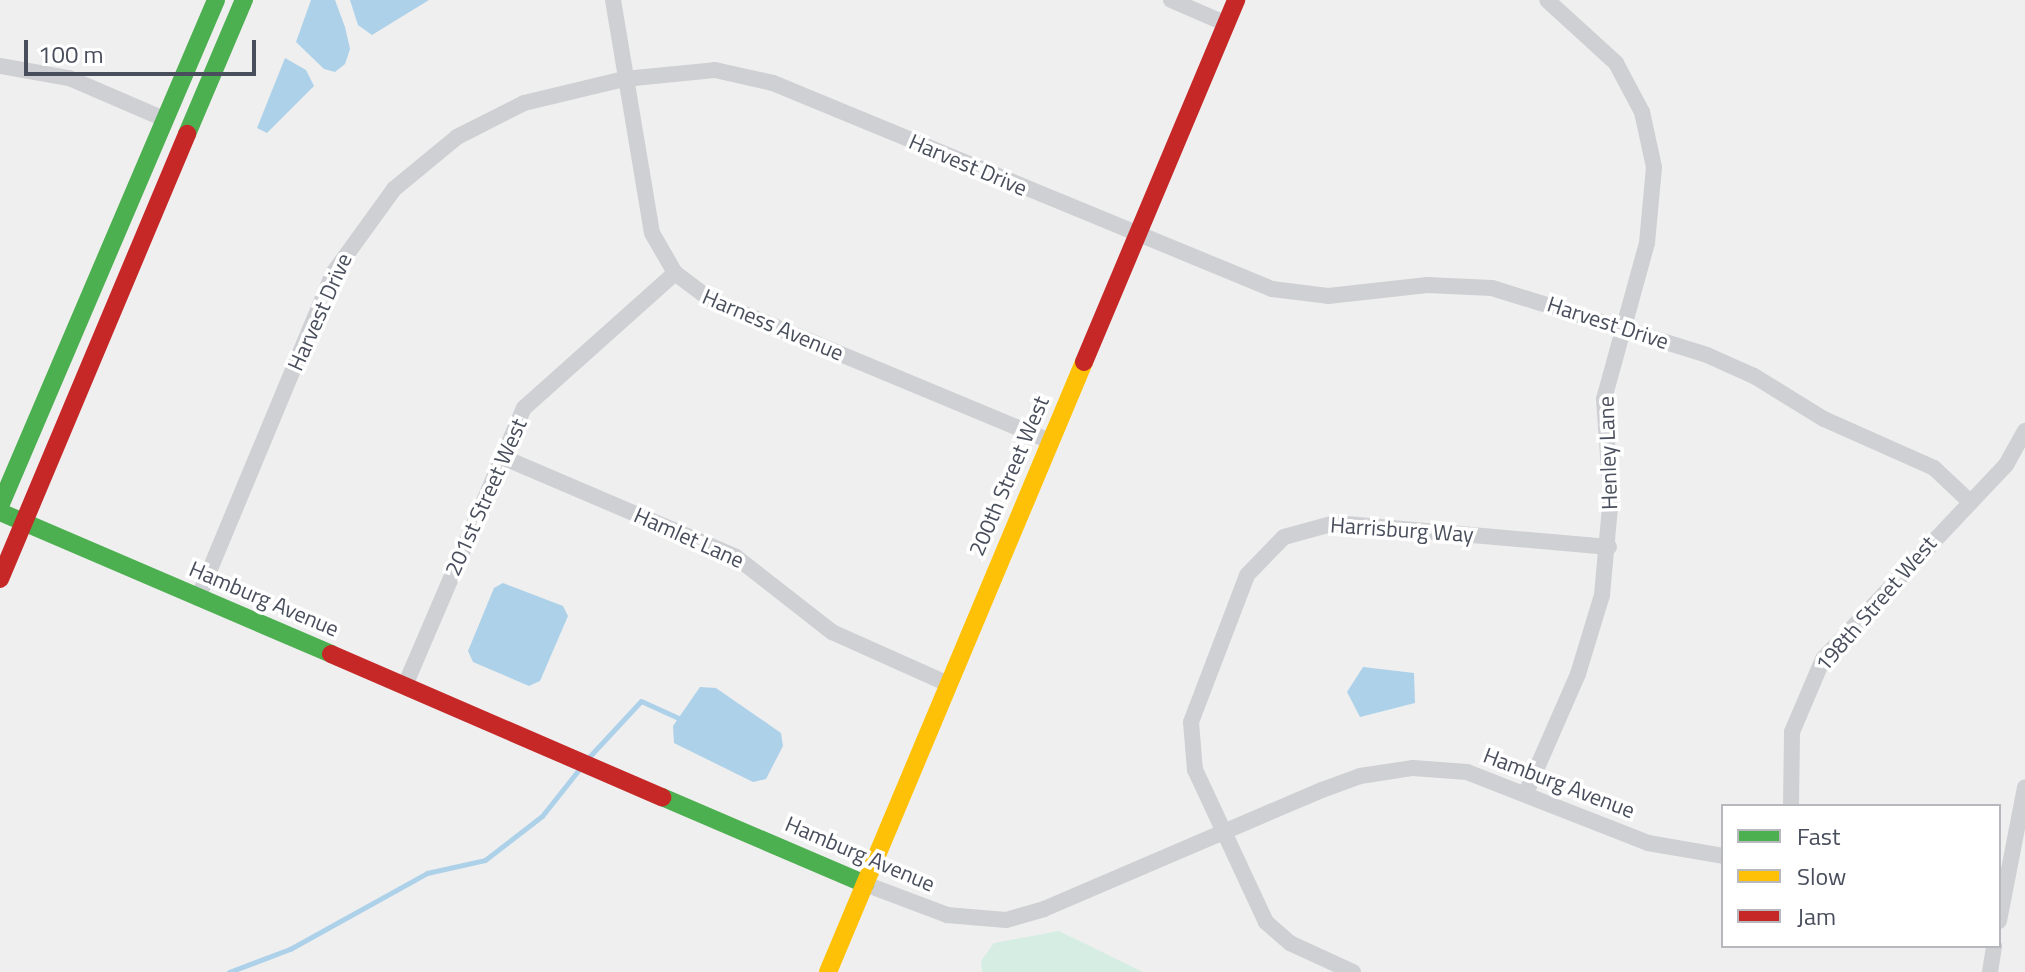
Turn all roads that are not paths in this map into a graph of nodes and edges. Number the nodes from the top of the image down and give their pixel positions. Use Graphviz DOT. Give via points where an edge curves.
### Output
graph roads {
  1 [pos="216,0"];
  2 [pos="244,0"];
  3 [pos="613,0"];
  4 [pos="1171,0"];
  5 [pos="1236,0"];
  6 [pos="1547,0"];
  7 [pos="1227,24"];
  8 [pos="0,66"];
  9 [pos="624,79"];
  10 [pos="164,119"];
  11 [pos="1136,235"];
  12 [pos="675,273"];
  13 [pos="1623,328"];
  14 [pos="2025,431"];
  15 [pos="1049,441"];
  16 [pos="502,457"];
  17 [pos="1969,501"];
  18 [pos="9,515"];
  19 [pos="1609,547"];
  20 [pos="0,579"];
  21 [pos="198,598"];
  22 [pos="406,683"];
  23 [pos="948,684"];
  24 [pos="2025,787"];
  25 [pos="1526,793"];
  26 [pos="1791,804"];
  27 [pos="2013,828"];
  28 [pos="1224,831"];
  29 [pos="1721,856"];
  30 [pos="865,884"];
  31 [pos="2001,908"];
  32 [pos="1994,948"];
  33 [pos="828,972"];
  34 [pos="1353,972"];
  35 [pos="1990,972"];
  1 -- 10 [label="street"];
  2 -- 18 [label="street"];
  3 -- 9 [label="street, Harness Avenue"];
  4 -- 7 [label="street"];
  5 -- 7 [label="street, 200th Street West"];
  6 -- 13 [label="street, Henley Lane" via="1616,63 1648,131 1652,213"];
  7 -- 11 [label="street, 200th Street West"];
  8 -- 10 [label="street" via="69,78"];
  9 -- 11 [label="street, Harvest Drive" via="715,70 748,74"];
  9 -- 12 [label="street, Harness Avenue" via="652,233"];
  9 -- 21 [label="street, Harvest Drive" via="543,96 481,123 425,160 366,221 322,300"];
  10 -- 18 [label="street"];
  11 -- 13 [label="street, Harvest Drive" via="1290,293 1347,296 1471,285 1514,293"];
  11 -- 15 [label="street, 200th Street West"];
  12 -- 15 [label="street, Harness Avenue" via="711,300"];
  12 -- 16 [label="street, 201st Street West" via="530,401"];
  13 -- 17 [label="street, Harvest Drive" via="1754,376 1824,419 1934,468"];
  13 -- 19 [label="street, Henley Lane" via="1604,399"];
  14 -- 17 [label="street, 198th Street West" via="2006,465"];
  15 -- 23 [label="street, 200th Street West"];
  16 -- 22 [label="street, 201st Street West"];
  16 -- 23 [label="street, Hamlet Lane" via="736,557 832,632"];
  17 -- 26 [label="street, 198th Street West" via="1839,640 1811,678 1792,732"];
  18 -- 20 [label="street"];
  18 -- 21 [label="street, Hamburg Avenue"];
  19 -- 25 [label="street, Henley Lane" via="1602,595 1578,674"];
  19 -- 28 [label="street, Harrisburg Way" via="1335,523 1309,527 1273,545 1241,587 1191,722 1195,770"];
  21 -- 22 [label="street, Hamburg Avenue"];
  22 -- 30 [label="street, Hamburg Avenue"];
  23 -- 30 [label="street, 200th Street West"];
  24 -- 27 [label="street"];
  25 -- 28 [label="street, Hamburg Avenue" via="1443,767 1384,770"];
  25 -- 29 [label="street, Hamburg Avenue" via="1648,843"];
  27 -- 31 [label="street"];
  28 -- 30 [label="street, Hamburg Avenue" via="1044,909 1006,920 947,915"];
  28 -- 34 [label="street, Harrisburg Way" via="1266,922 1290,943"];
  30 -- 33 [label="street, 200th Street West"];
  32 -- 35 [label="street"];
}
